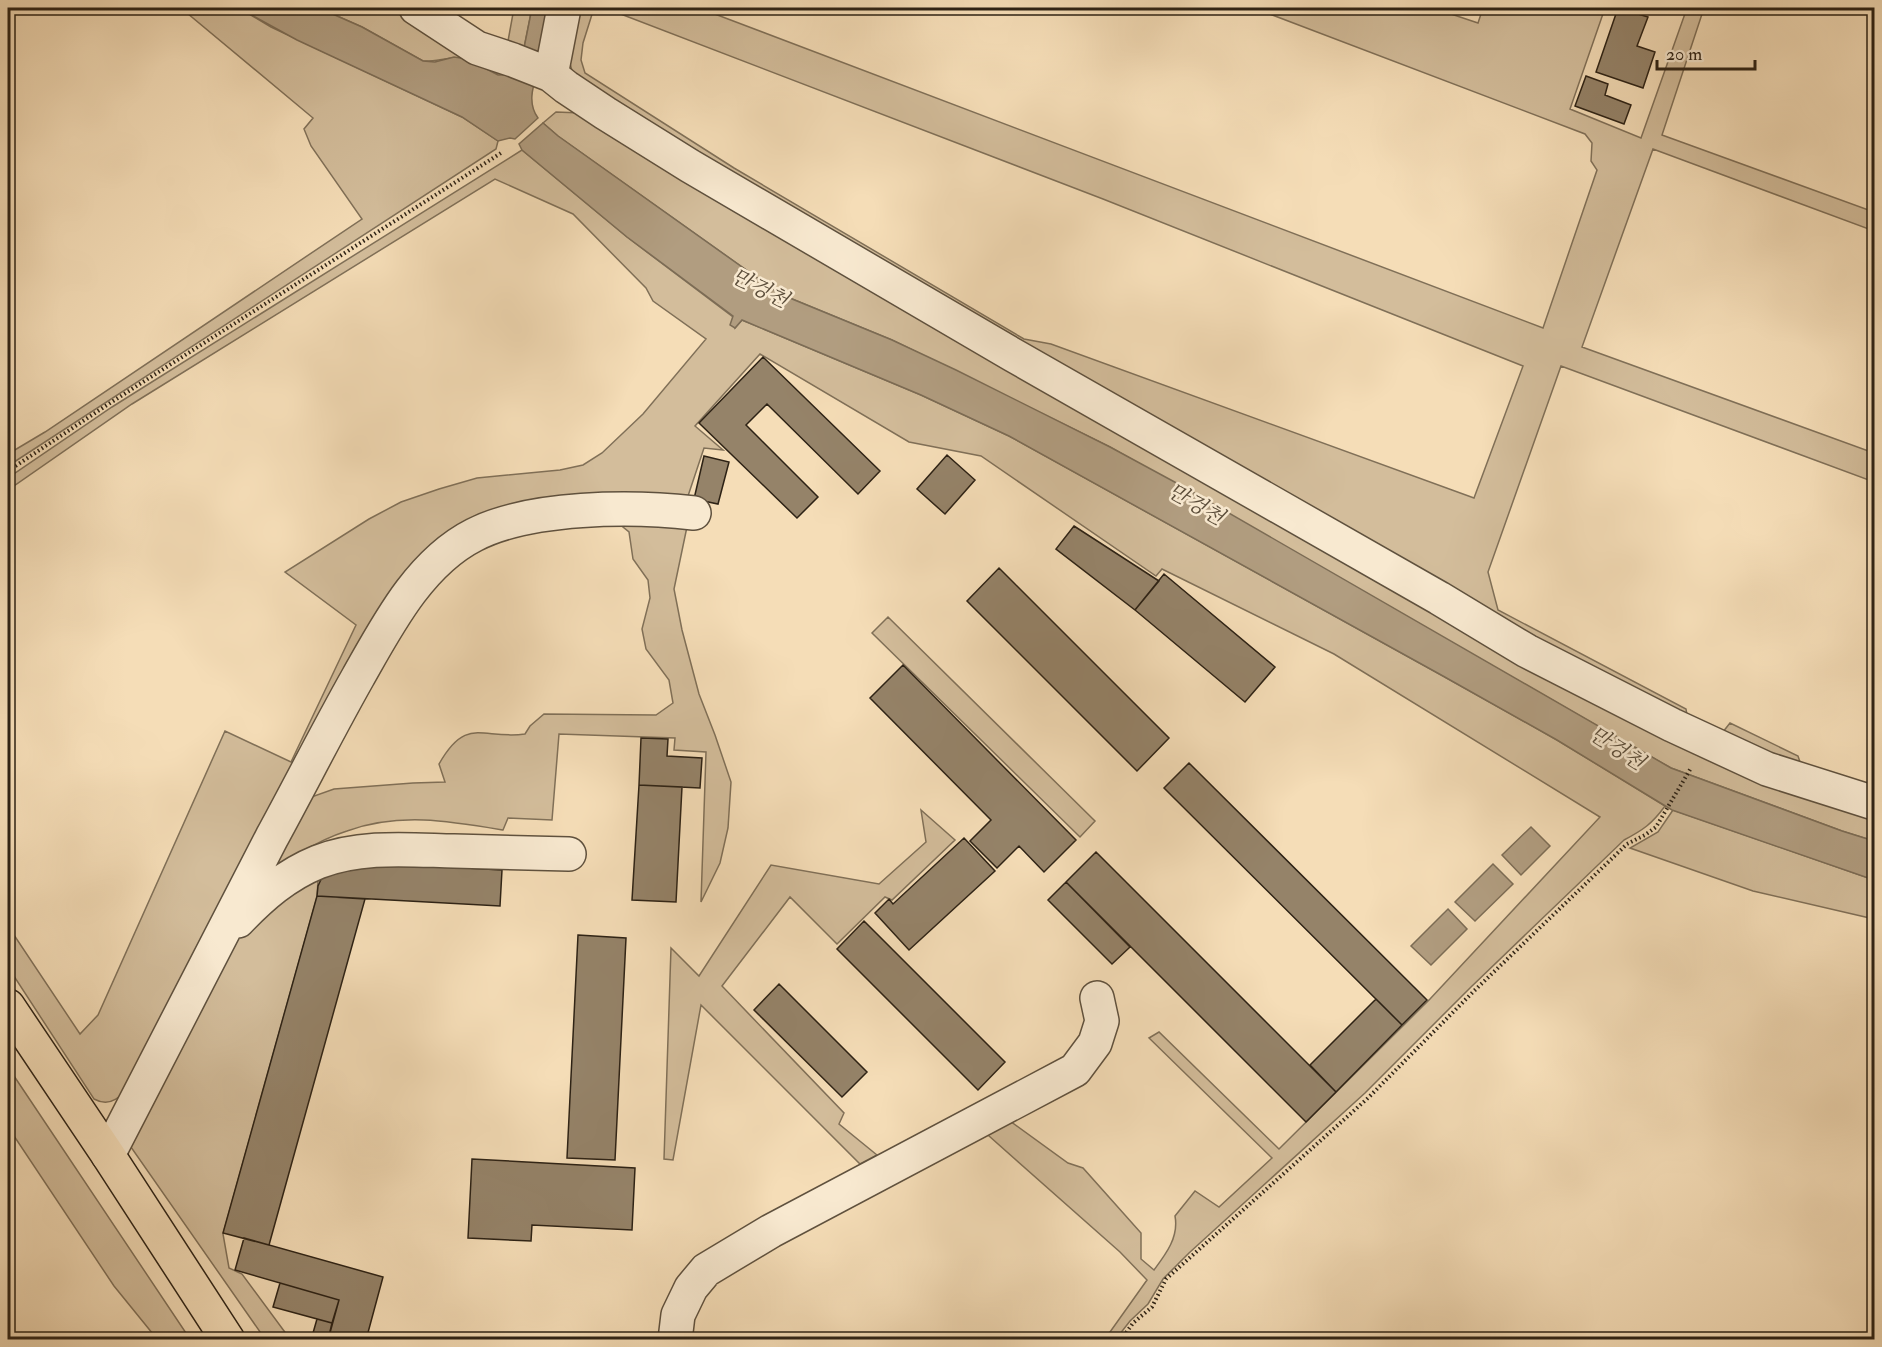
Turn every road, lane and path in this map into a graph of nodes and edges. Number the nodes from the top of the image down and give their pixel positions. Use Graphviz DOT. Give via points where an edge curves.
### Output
graph roads {
  1 [pos="416,8"];
  2 [pos="564,8"];
  3 [pos="551,75"];
  4 [pos="501,153"];
  5 [pos="8,471"];
  6 [pos="694,513"];
  7 [pos="1689,771"];
  8 [pos="1875,803"];
  9 [pos="568,854"];
  10 [pos="217,942"];
  11 [pos="1097,998"];
  12 [pos="8,1006"];
  13 [pos="108,1155"];
  14 [pos="228,1340"];
  15 [pos="675,1340"];
  16 [pos="1121,1340"];
  1 -- 3 [label="street" via="477,48"];
  2 -- 3 [label="street"];
  3 -- 8 [label="street" via="690,166 1527,651 1767,770"];
  4 -- 5 [label="path"];
  6 -- 10 [label="street" via="628,509 544,514 473,535 444,556 387,628 338,712"];
  7 -- 16 [label="path" via="1656,827 1627,844 1368,1098 1166,1279 1152,1307"];
  9 -- 10 [label="street" via="395,849 345,854 320,861 276,885"];
  10 -- 13 [label="street"];
  11 -- 15 [label="street" via="1102,1021 1095,1043 1075,1070 771,1231 706,1270 691,1288 678,1315"];
  12 -- 13 [label="main road"];
  13 -- 14 [label="main road"];
}
